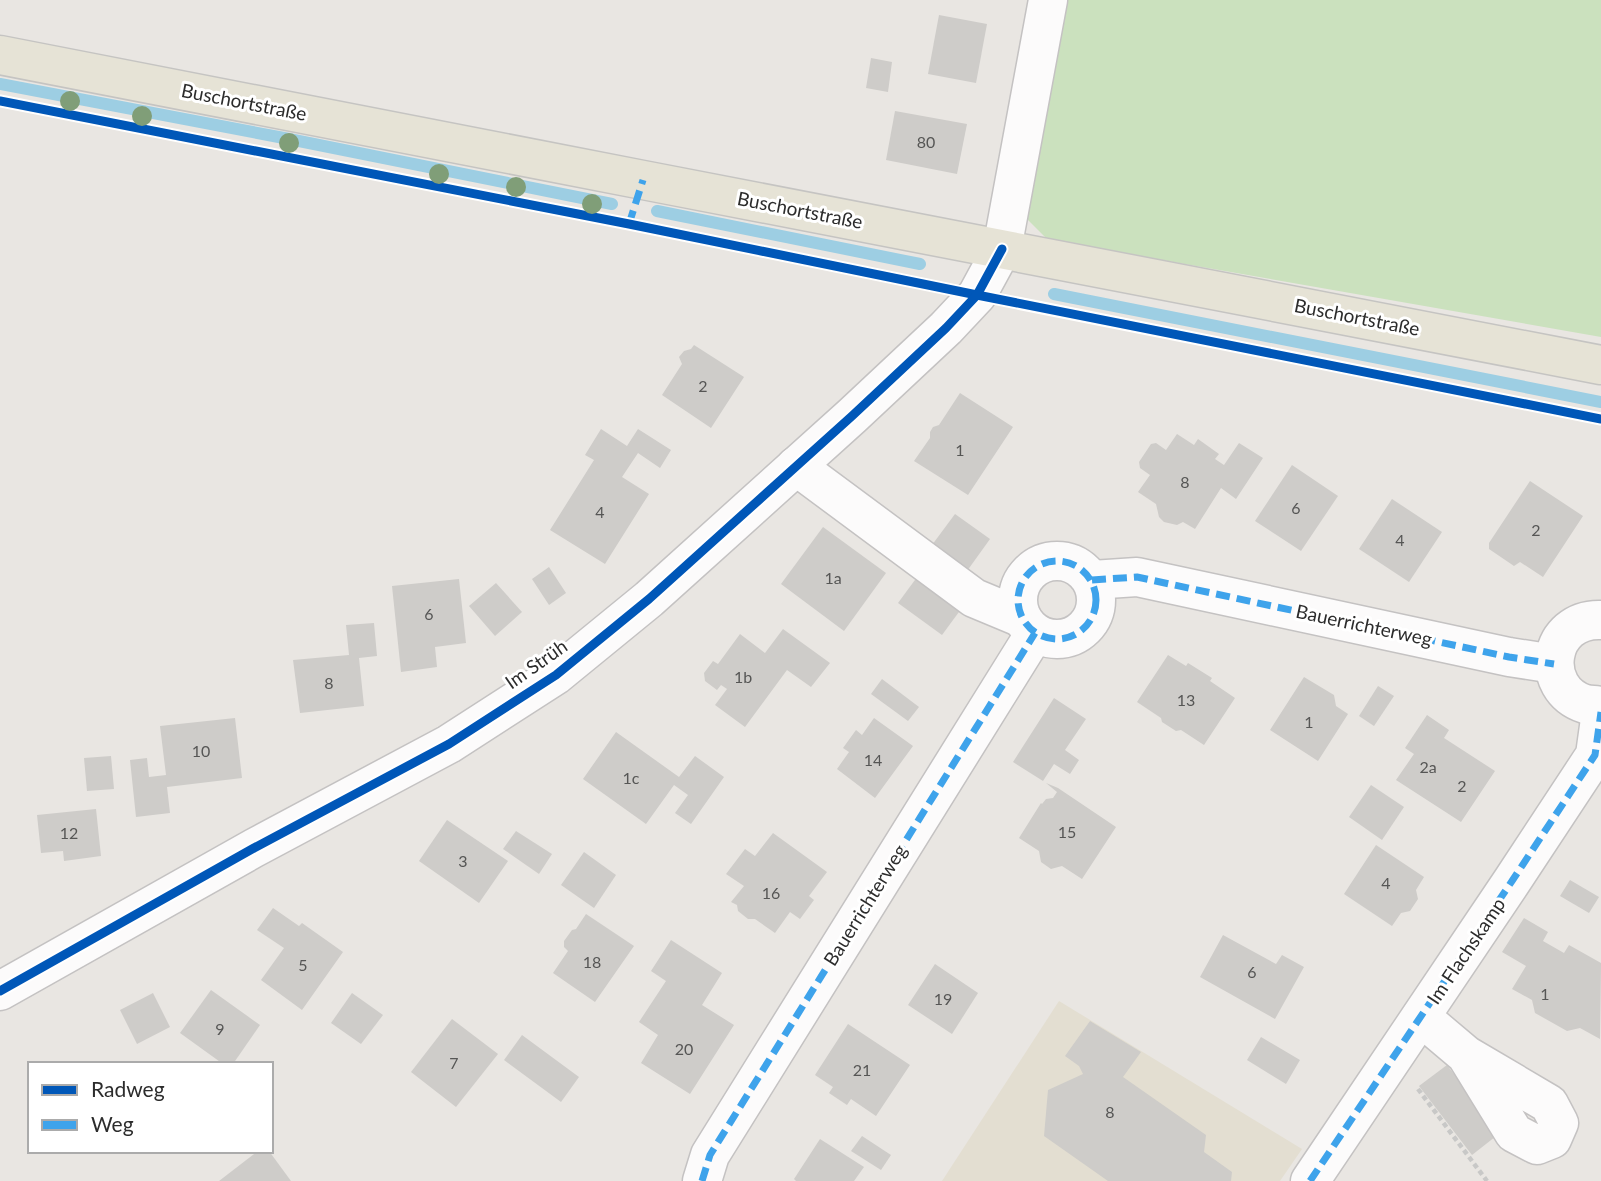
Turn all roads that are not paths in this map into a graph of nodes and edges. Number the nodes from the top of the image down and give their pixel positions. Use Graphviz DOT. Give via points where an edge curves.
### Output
graph roads {
  1 [pos="1048,0"];
  2 [pos="0,55"];
  3 [pos="1002,249"];
  4 [pos="1601,365"];
  5 [pos="796,466"];
  6 [pos="1092,580"];
  7 [pos="1601,620"];
  8 [pos="1028,625"];
  9 [pos="1554,664"];
  10 [pos="1601,706"];
  11 [pos="1601,712"];
  12 [pos="0,991"];
  13 [pos="1421,1017"];
  14 [pos="1466,1055"];
  15 [pos="702,1181"];
  16 [pos="1310,1181"];
  1 -- 3 [label="street, Im Strüh"];
  2 -- 3 [label="main road, Buschortstraße"];
  3 -- 4 [label="main road, Buschortstraße"];
  3 -- 5 [label="street, Im Strüh" via="977,295 946,328"];
  5 -- 8 [label="street" via="974,598"];
  5 -- 12 [label="street, Im Strüh" via="649,599 556,675 449,744"];
  6 -- 8 [label="street" via="1097,601 1091,621 1076,635 1055,639"];
  6 -- 8 [label="street" via="1075,563 1050,560 1029,572 1018,594"];
  6 -- 9 [label="street, Bauerrichterweg" via="1137,577"];
  7 -- 9 [label="street" via="1571,627 1558,644"];
  8 -- 15 [label="street, Bauerrichterweg" via="709,1155"];
  9 -- 10 [label="street" via="1558,681 1569,695 1584,704"];
  11 -- 13 [label="street, Im Flachskamp" via="1595,755"];
  13 -- 14 [label="street"];
  13 -- 16 [label="street, Im Flachskamp"];
}
